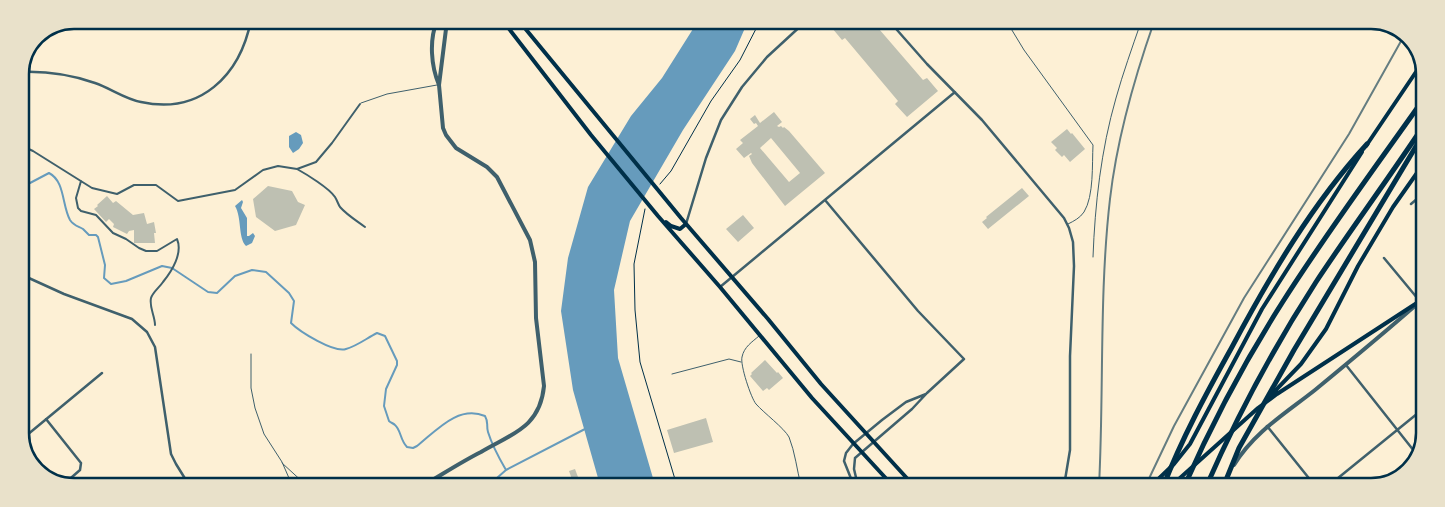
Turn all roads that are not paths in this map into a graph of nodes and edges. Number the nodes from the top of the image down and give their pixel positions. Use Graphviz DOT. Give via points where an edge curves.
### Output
graph roads {
  1 [pos="249,29"];
  2 [pos="436,29"];
  3 [pos="446,29"];
  4 [pos="509,29"];
  5 [pos="526,29"];
  6 [pos="798,29"];
  7 [pos="896,29"];
  8 [pos="1012,29"];
  9 [pos="1139,29"];
  10 [pos="1416,72"];
  11 [pos="29,73"];
  12 [pos="439,85"];
  13 [pos="955,92"];
  14 [pos="360,104"];
  15 [pos="1416,110"];
  16 [pos="1416,137"];
  17 [pos="1367,144"];
  18 [pos="1416,146"];
  19 [pos="29,149"];
  20 [pos="296,169"];
  21 [pos="1416,174"];
  22 [pos="81,181"];
  23 [pos="825,200"];
  24 [pos="1416,200"];
  25 [pos="1411,204"];
  26 [pos="658,216"];
  27 [pos="686,224"];
  28 [pos="1067,224"];
  29 [pos="365,227"];
  30 [pos="1093,257"];
  31 [pos="1384,258"];
  32 [pos="732,277"];
  33 [pos="29,278"];
  34 [pos="720,287"];
  35 [pos="1416,295"];
  36 [pos="1416,306"];
  37 [pos="1416,307"];
  38 [pos="156,325"];
  39 [pos="760,335"];
  40 [pos="251,354"];
  41 [pos="742,362"];
  42 [pos="1346,365"];
  43 [pos="102,373"];
  44 [pos="672,374"];
  45 [pos="927,393"];
  46 [pos="1258,408"];
  47 [pos="1416,414"];
  48 [pos="46,419"];
  49 [pos="1267,426"];
  50 [pos="1397,430"];
  51 [pos="29,433"];
  52 [pos="865,434"];
  53 [pos="873,443"];
  54 [pos="853,444"];
  55 [pos="1413,450"];
  56 [pos="862,452"];
  57 [pos="282,462"];
  58 [pos="71,478"];
  59 [pos="185,478"];
  60 [pos="289,478"];
  61 [pos="299,478"];
  62 [pos="436,478"];
  63 [pos="799,478"];
  64 [pos="851,478"];
  65 [pos="857,478"];
  66 [pos="886,478"];
  67 [pos="906,478"];
  68 [pos="1065,478"];
  69 [pos="1159,478"];
  70 [pos="1166,478"];
  71 [pos="1180,478"];
  72 [pos="1188,478"];
  73 [pos="1210,478"];
  74 [pos="1227,478"];
  75 [pos="1227,478"];
  76 [pos="1309,478"];
  77 [pos="1338,478"];
  1 -- 11 [label="street" via="242,53 215,87 170,105 146,103 94,83 65,76"];
  2 -- 12 [label="street" via="432,50 434,73"];
  3 -- 12 [label="street"];
  4 -- 26 [label="main road"];
  5 -- 27 [label="main road"];
  6 -- 27 [label="street" via="742,87 721,120"];
  7 -- 13 [label="street"];
  8 -- 28 [label="lane" via="1093,145 1090,194 1080,217"];
  9 -- 30 [label="lane" via="1115,100 1104,146"];
  10 -- 17 [label="main road"];
  12 -- 14 [label="lane" via="387,94"];
  12 -- 62 [label="street" via="446,135 456,148 497,177 530,240 536,262 536,318 544,386 534,416 523,428"];
  13 -- 23 [label="street"];
  13 -- 28 [label="street"];
  14 -- 20 [label="street" via="324,154 316,162"];
  15 -- 72 [label="highway" via="1270,322 1221,408"];
  16 -- 73 [label="highway" via="1287,330"];
  17 -- 69 [label="main road" via="1262,309 1190,444"];
  17 -- 70 [label="highway" via="1321,202 1271,276 1200,406"];
  18 -- 74 [label="highway" via="1294,350 1239,448"];
  19 -- 22 [label="street"];
  20 -- 22 [label="street" via="278,166 263,170 235,190 178,201 156,185 134,185 117,194 92,188"];
  20 -- 29 [label="street" via="328,189 340,207"];
  21 -- 46 [label="main road" via="1358,266 1326,329 1301,364"];
  22 -- 38 [label="street" via="76,200 81,211 96,215 114,233 146,252 157,251 177,239 175,262 150,301"];
  23 -- 32 [label="street"];
  23 -- 45 [label="street" via="918,311 964,359"];
  24 -- 25 [label="street"];
  26 -- 27 [label="main road" via="672,226 680,228"];
  26 -- 34 [label="main road"];
  27 -- 32 [label="main road"];
  28 -- 68 [label="street" via="1073,242 1074,266 1070,450"];
  31 -- 35 [label="street"];
  32 -- 34 [label="street"];
  32 -- 52 [label="main road"];
  33 -- 59 [label="street" via="132,319 147,332 155,347 172,454"];
  34 -- 39 [label="main road"];
  36 -- 46 [label="main road"];
  37 -- 42 [label="street"];
  39 -- 41 [label="lane" via="746,348"];
  39 -- 54 [label="main road"];
  40 -- 57 [label="lane" via="255,408 264,434"];
  41 -- 44 [label="lane" via="729,359"];
  41 -- 63 [label="lane" via="754,402 788,437"];
  42 -- 49 [label="street"];
  42 -- 50 [label="street"];
  43 -- 48 [label="street"];
  45 -- 52 [label="street" via="906,402"];
  45 -- 53 [label="street"];
  46 -- 71 [label="main road"];
  47 -- 50 [label="street"];
  48 -- 51 [label="street"];
  48 -- 58 [label="street" via="81,463 80,470"];
  49 -- 75 [label="street" via="1246,448"];
  49 -- 76 [label="street"];
  50 -- 55 [label="street"];
  50 -- 77 [label="street"];
  52 -- 53 [label="main road"];
  52 -- 54 [label="street"];
  53 -- 56 [label="street"];
  53 -- 67 [label="main road"];
  54 -- 56 [label="main road"];
  54 -- 64 [label="street" via="844,461"];
  56 -- 65 [label="street" via="854,461"];
  56 -- 66 [label="main road"];
  57 -- 60 [label="lane"];
  57 -- 61 [label="lane"];
}
